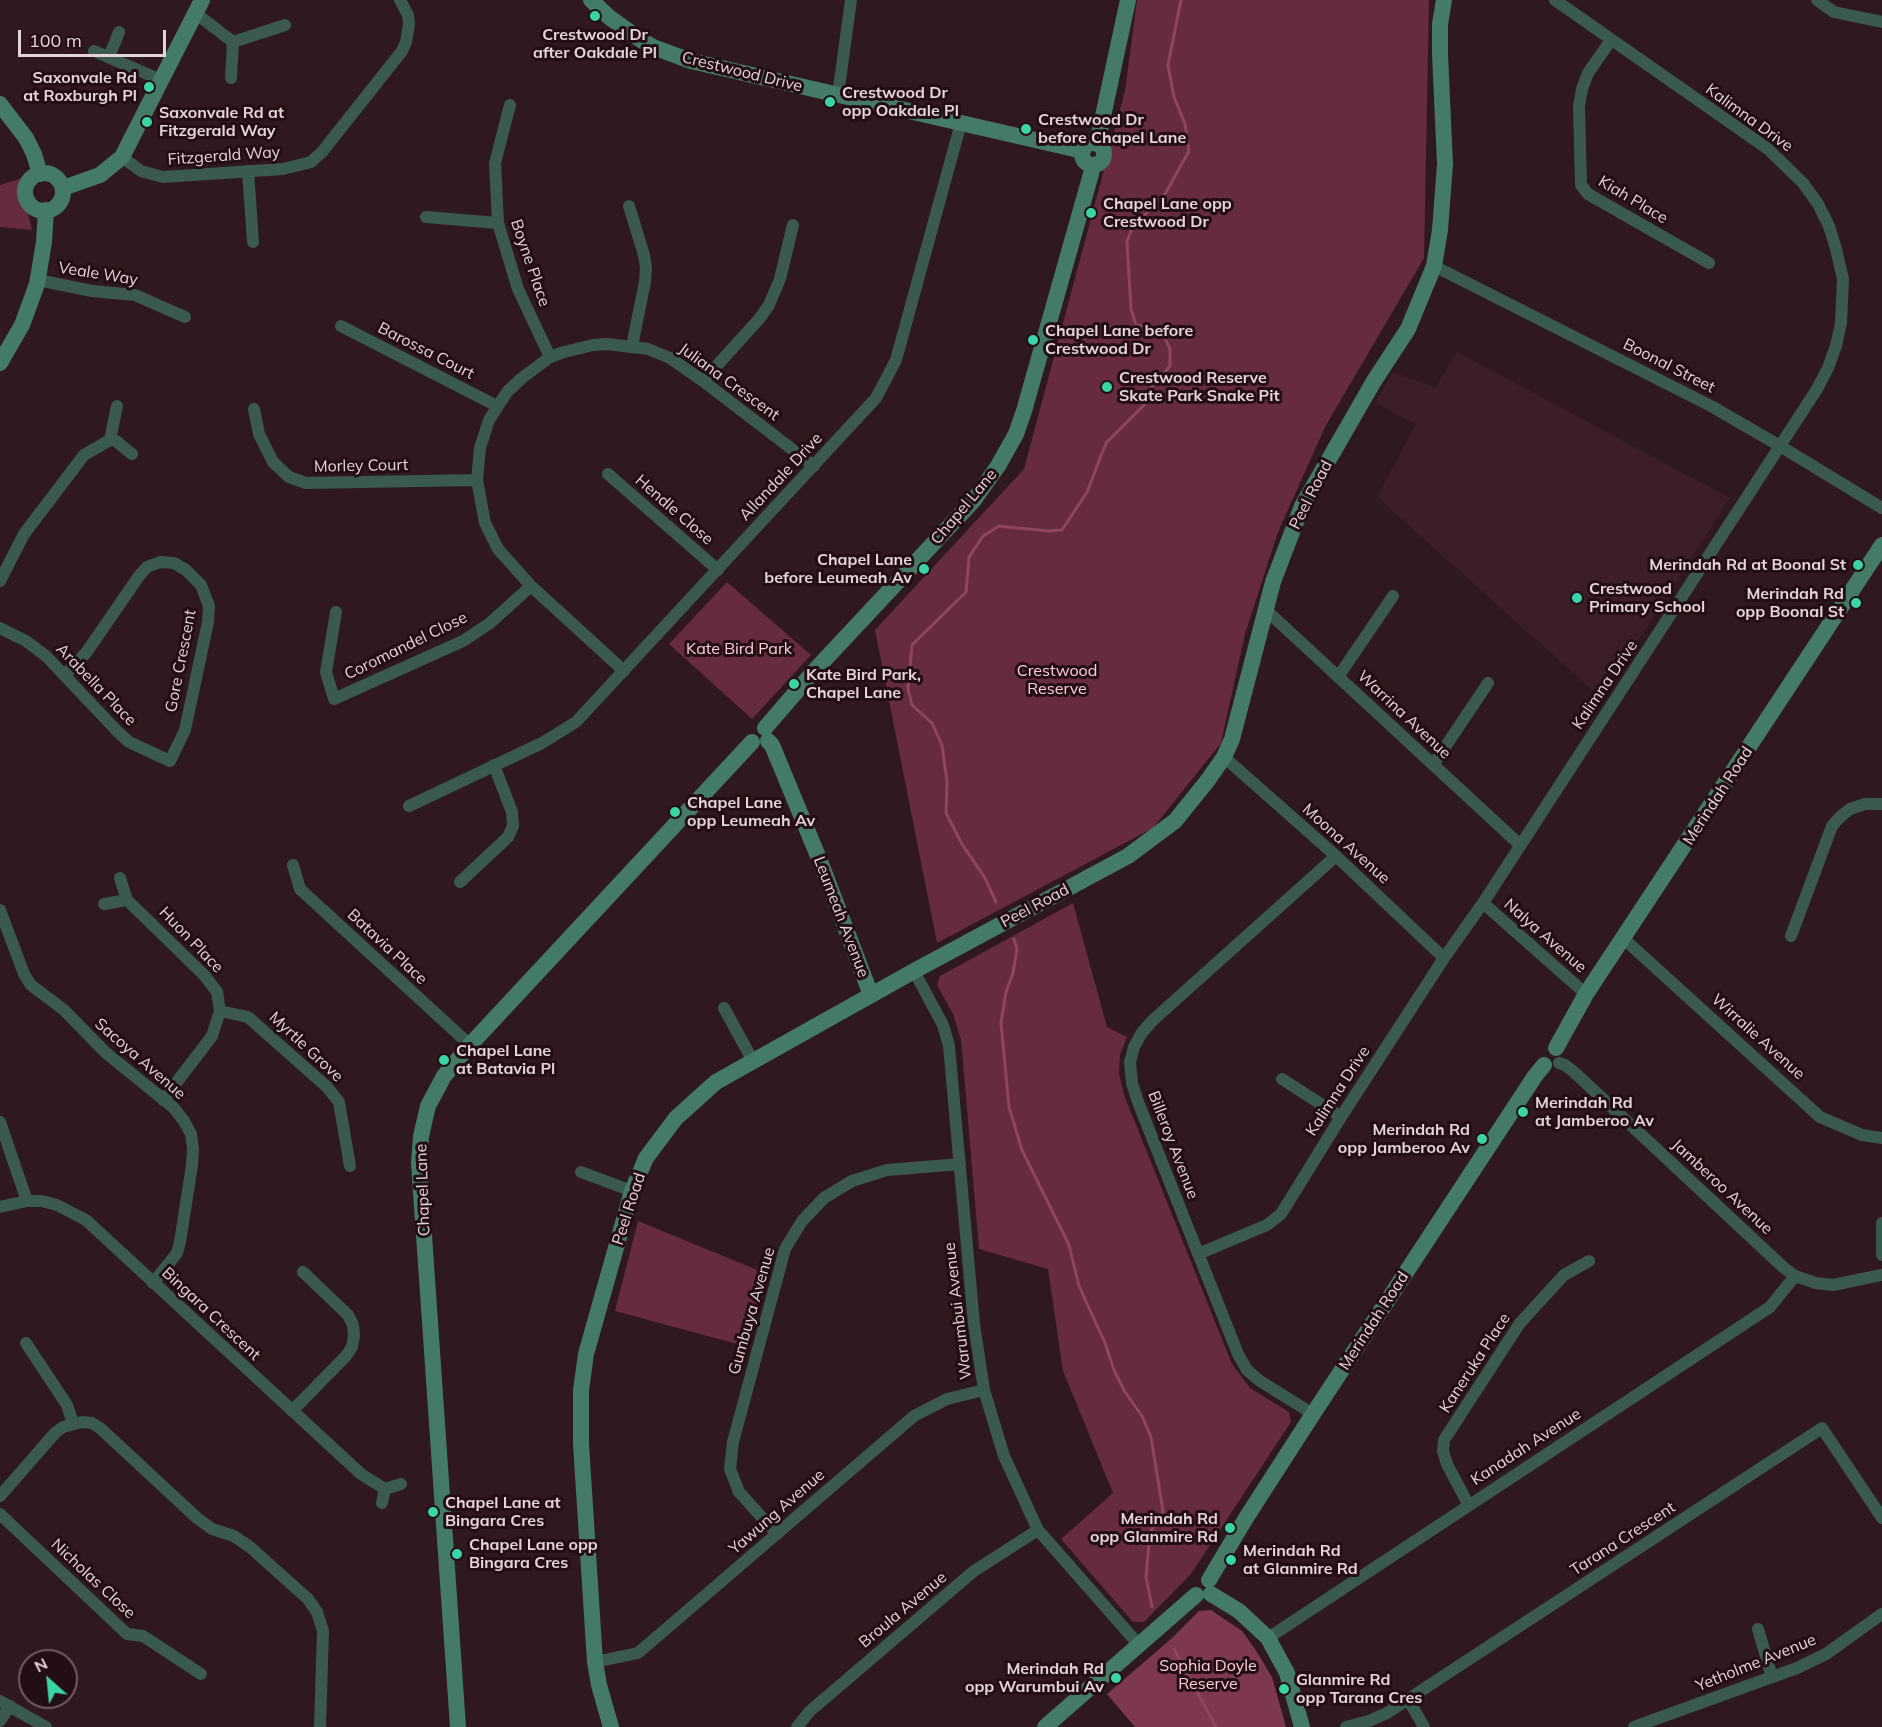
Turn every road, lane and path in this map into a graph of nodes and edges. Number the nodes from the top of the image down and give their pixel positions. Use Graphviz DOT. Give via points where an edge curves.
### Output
graph roads {
  1 [pos="400,0"];
  2 [pos="591,0"];
  3 [pos="851,0"];
  4 [pos="1128,0"];
  5 [pos="1444,0"];
  6 [pos="1555,0"];
  7 [pos="1816,0"];
  8 [pos="198,6"];
  9 [pos="1882,22"];
  10 [pos="285,25"];
  11 [pos="119,32"];
  12 [pos="1611,40"];
  13 [pos="233,42"];
  14 [pos="94,51"];
  15 [pos="109,57"];
  16 [pos="231,78"];
  17 [pos="160,80"];
  18 [pos="838,95"];
  19 [pos="0,104"];
  20 [pos="510,105"];
  21 [pos="960,123"];
  22 [pos="1090,153"];
  23 [pos="122,157"];
  24 [pos="248,171"];
  25 [pos="40,174"];
  26 [pos="63,188"];
  27 [pos="629,206"];
  28 [pos="46,210"];
  29 [pos="426,217"];
  30 [pos="498,223"];
  31 [pos="793,225"];
  32 [pos="253,242"];
  33 [pos="1709,263"];
  34 [pos="1434,266"];
  35 [pos="38,280"];
  36 [pos="185,317"];
  37 [pos="341,326"];
  38 [pos="632,346"];
  39 [pos="550,357"];
  40 [pos="0,363"];
  41 [pos="703,381"];
  42 [pos="117,406"];
  43 [pos="497,406"];
  44 [pos="254,409"];
  45 [pos="110,440"];
  46 [pos="1780,446"];
  47 [pos="132,454"];
  48 [pos="814,465"];
  49 [pos="608,474"];
  50 [pos="477,480"];
  51 [pos="1882,508"];
  52 [pos="1882,545"];
  53 [pos="718,570"];
  54 [pos="0,581"];
  55 [pos="531,585"];
  56 [pos="1393,596"];
  57 [pos="1266,610"];
  58 [pos="336,612"];
  59 [pos="0,628"];
  60 [pos="624,671"];
  61 [pos="64,675"];
  62 [pos="1338,677"];
  63 [pos="1488,683"];
  64 [pos="762,737"];
  65 [pos="1224,757"];
  66 [pos="170,761"];
  67 [pos="494,765"];
  68 [pos="1432,765"];
  69 [pos="1882,804"];
  70 [pos="409,806"];
  71 [pos="1519,844"];
  72 [pos="1336,856"];
  73 [pos="293,865"];
  74 [pos="120,878"];
  75 [pos="460,882"];
  76 [pos="127,900"];
  77 [pos="1483,903"];
  78 [pos="104,904"];
  79 [pos="0,910"];
  80 [pos="1791,936"];
  81 [pos="1624,939"];
  82 [pos="1444,958"];
  83 [pos="914,971"];
  84 [pos="1586,994"];
  85 [pos="871,995"];
  86 [pos="724,1008"];
  87 [pos="220,1011"];
  88 [pos="470,1045"];
  89 [pos="1553,1059"];
  90 [pos="753,1061"];
  91 [pos="1282,1079"];
  92 [pos="163,1100"];
  93 [pos="1341,1117"];
  94 [pos="0,1122"];
  95 [pos="1882,1138"];
  96 [pos="960,1164"];
  97 [pos="350,1166"];
  98 [pos="581,1172"];
  99 [pos="632,1191"];
  100 [pos="27,1201"];
  101 [pos="0,1207"];
  102 [pos="1882,1223"];
  103 [pos="1198,1254"];
  104 [pos="1882,1256"];
  105 [pos="1589,1261"];
  106 [pos="303,1272"];
  107 [pos="1882,1275"];
  108 [pos="1795,1276"];
  109 [pos="153,1283"];
  110 [pos="26,1343"];
  111 [pos="984,1390"];
  112 [pos="292,1411"];
  113 [pos="1313,1414"];
  114 [pos="73,1423"];
  115 [pos="400,1484"];
  116 [pos="385,1489"];
  117 [pos="0,1496"];
  118 [pos="382,1503"];
  119 [pos="1468,1504"];
  120 [pos="0,1514"];
  121 [pos="1882,1518"];
  122 [pos="1038,1530"];
  123 [pos="777,1534"];
  124 [pos="1205,1590"];
  125 [pos="1882,1614"];
  126 [pos="1758,1629"];
  127 [pos="1268,1638"];
  128 [pos="1139,1645"];
  129 [pos="596,1662"];
  130 [pos="201,1674"];
  131 [pos="1772,1677"];
  132 [pos="1408,1699"];
  133 [pos="5,1704"];
  134 [pos="0,1721"];
  135 [pos="46,1727"];
  136 [pos="320,1727"];
  137 [pos="458,1727"];
  138 [pos="611,1727"];
  139 [pos="797,1727"];
  140 [pos="1045,1727"];
  141 [pos="1302,1727"];
  142 [pos="1346,1727"];
  143 [pos="1424,1727"];
  144 [pos="1634,1727"];
  1 -- 24 [label="street, Fitzgerald Way" via="408,15 406,42 393,64 316,159 298,166"];
  2 -- 18 [label="street, Crestwood Drive" via="641,40 679,57"];
  3 -- 18 [label="street"];
  4 -- 22 [label="street, Chapel Lane"];
  5 -- 34 [label="street, Peel Road" via="1440,54 1445,164"];
  6 -- 12 [label="street, Kalimna Drive"];
  7 -- 9 [label="street" via="1834,12"];
  8 -- 13 [label="street"];
  8 -- 17 [label="street"];
  10 -- 13 [label="street"];
  11 -- 15 [label="street"];
  12 -- 33 [label="street, Kiah Place" via="1582,89 1581,185 1588,194"];
  12 -- 46 [label="street, Kalimna Drive" via="1768,149 1803,183 1828,226 1843,279 1841,323 1828,368"];
  13 -- 16 [label="street"];
  14 -- 15 [label="street"];
  15 -- 17 [label="street"];
  17 -- 23 [label="street"];
  18 -- 21 [label="street, Crestwood Drive"];
  19 -- 25 [label="street" via="26,138"];
  20 -- 30 [label="street, Boyne Place" via="495,163"];
  21 -- 22 [label="street, Crestwood Drive"];
  21 -- 48 [label="street, Allandale Drive" via="896,360 876,398"];
  22 -- 64 [label="street, Chapel Lane" via="1091,174 1024,411 1006,453 974,500 824,661"];
  23 -- 24 [label="street, Fitzgerald Way" via="141,171 163,177"];
  23 -- 26 [label="street" via="100,175"];
  24 -- 32 [label="street"];
  25 -- 26 [label="street" via="55,176"];
  25 -- 28 [label="street" via="28,182 26,196 32,206"];
  26 -- 28 [label="street" via="58,204"];
  27 -- 38 [label="street" via="646,268"];
  28 -- 35 [label="street"];
  29 -- 30 [label="street"];
  30 -- 39 [label="street, Boyne Place" via="518,289"];
  31 -- 41 [label="street" via="780,279 769,305"];
  34 -- 46 [label="street, Boonal Street" via="1668,384"];
  34 -- 57 [label="street, Peel Road" via="1408,329 1302,506"];
  35 -- 36 [label="street, Veale Way" via="135,295"];
  35 -- 40 [label="street" via="22,325"];
  37 -- 43 [label="street, Barossa Court"];
  38 -- 39 [label="street, Juliana Crescent" via="593,345"];
  38 -- 41 [label="street, Juliana Crescent" via="658,352"];
  39 -- 43 [label="street, Juliana Crescent" via="522,378"];
  41 -- 48 [label="street, Juliana Crescent"];
  42 -- 45 [label="street"];
  43 -- 50 [label="street, Juliana Crescent" via="483,434"];
  44 -- 50 [label="street, Morley Court" via="259,434 273,462 289,477 306,483"];
  45 -- 47 [label="street"];
  45 -- 54 [label="street" via="78,462 28,528"];
  46 -- 51 [label="street, Boonal Street"];
  46 -- 71 [label="street, Kalimna Drive"];
  48 -- 53 [label="street, Allandale Drive"];
  49 -- 53 [label="street, Hendle Close"];
  50 -- 55 [label="street, Juliana Crescent" via="484,523 498,549"];
  52 -- 81 [label="street, Merindah Road"];
  53 -- 60 [label="street, Allandale Drive"];
  55 -- 58 [label="street, Coromandel Close" via="490,623 463,641 334,699 326,672"];
  55 -- 60 [label="street, Juliana Crescent"];
  56 -- 62 [label="street"];
  57 -- 62 [label="street, Warrina Avenue"];
  57 -- 65 [label="street, Peel Road"];
  59 -- 61 [label="street, Arabella Place" via="36,648"];
  60 -- 67 [label="street, Allandale Drive" via="576,722"];
  61 -- 66 [label="street, Arabella Place" via="129,742"];
  61 -- 66 [label="street, Gore Crescent" via="86,653 147,567 166,562 196,578 205,591 209,613 185,730"];
  62 -- 68 [label="street, Warrina Avenue"];
  63 -- 68 [label="street"];
  64 -- 85 [label="street, Leumeah Avenue" via="772,745"];
  64 -- 88 [label="street, Chapel Lane"];
  65 -- 72 [label="street, Moona Avenue"];
  65 -- 83 [label="street, Peel Road" via="1175,821 1152,840"];
  67 -- 70 [label="street, Allandale Drive"];
  67 -- 75 [label="street" via="512,812 513,826 508,837"];
  68 -- 71 [label="street, Warrina Avenue"];
  69 -- 80 [label="street" via="1850,809 1832,826"];
  71 -- 77 [label="street, Kalimna Drive"];
  72 -- 82 [label="street, Moona Avenue"];
  72 -- 103 [label="street, Billeroy Avenue" via="1152,1021 1134,1047 1130,1062 1132,1083"];
  73 -- 88 [label="street, Batavia Place" via="300,889"];
  74 -- 76 [label="street, Huon Place"];
  76 -- 78 [label="street"];
  76 -- 87 [label="street, Huon Place" via="204,975 217,992"];
  77 -- 82 [label="street, Kalimna Drive"];
  77 -- 84 [label="street, Nalya Avenue"];
  79 -- 92 [label="street, Sacoya Avenue" via="31,985"];
  81 -- 84 [label="street, Merindah Road"];
  81 -- 95 [label="street, Wirralie Avenue" via="1820,1117 1862,1135"];
  82 -- 93 [label="street, Kalimna Drive"];
  83 -- 85 [label="street, Peel Road"];
  83 -- 96 [label="street, Warumbui Avenue" via="947,1035"];
  84 -- 89 [label="street, Merindah Road"];
  85 -- 90 [label="street, Peel Road"];
  86 -- 90 [label="street"];
  87 -- 92 [label="street" via="212,1036"];
  87 -- 97 [label="street, Myrtle Grove" via="248,1017 327,1087 339,1102"];
  88 -- 137 [label="street, Chapel Lane" via="444,1076 428,1106 419,1163"];
  89 -- 108 [label="street, Jamberoo Avenue" via="1575,1072"];
  89 -- 113 [label="street, Merindah Road" via="1535,1076"];
  90 -- 99 [label="street, Peel Road" via="716,1082 676,1118 646,1158"];
  91 -- 93 [label="street"];
  92 -- 109 [label="street, Sacoya Avenue" via="184,1121 193,1149 177,1253"];
  93 -- 103 [label="street, Kalimna Drive" via="1281,1214 1267,1225"];
  94 -- 100 [label="street"];
  96 -- 111 [label="street, Warumbui Avenue"];
  96 -- 123 [label="street, Gumbuya Avenue" via="887,1170 852,1181 824,1198 802,1221 785,1249 733,1442 730,1469 739,1492"];
  98 -- 99 [label="street"];
  99 -- 129 [label="street, Peel Road" via="586,1354 581,1390"];
  100 -- 101 [label="street, Bingara Crescent"];
  100 -- 109 [label="street, Bingara Crescent" via="57,1205 86,1221"];
  102 -- 104 [label="street"];
  103 -- 113 [label="street, Billeroy Avenue" via="1247,1370"];
  105 -- 119 [label="street, Kaneruka Place" via="1564,1275 1520,1323 1444,1440 1447,1464"];
  106 -- 112 [label="street" via="348,1315 354,1325 354,1336 346,1356"];
  107 -- 108 [label="street, Jamberoo Avenue" via="1833,1285"];
  108 -- 119 [label="street, Kanadah Avenue" via="1770,1307"];
  109 -- 112 [label="street, Bingara Crescent"];
  110 -- 114 [label="street" via="67,1405"];
  111 -- 122 [label="street, Warumbui Avenue" via="1004,1456"];
  111 -- 123 [label="street, Yawung Avenue" via="947,1399 914,1416"];
  112 -- 116 [label="street, Bingara Crescent" via="361,1474"];
  113 -- 124 [label="street, Merindah Road" via="1240,1527"];
  114 -- 117 [label="street" via="55,1433"];
  114 -- 136 [label="street" via="92,1423 107,1433 197,1518 250,1547 308,1599 323,1631"];
  115 -- 116 [label="street"];
  116 -- 118 [label="street"];
  119 -- 127 [label="street, Kanadah Avenue"];
  120 -- 130 [label="street, Nicholas Close" via="127,1634 143,1636"];
  121 -- 132 [label="street, Tarana Crescent" via="1822,1428"];
  122 -- 128 [label="street, Warumbui Avenue"];
  122 -- 139 [label="street, Broula Avenue" via="974,1571 810,1711"];
  123 -- 129 [label="street, Yawung Avenue" via="638,1653"];
  124 -- 127 [label="street" via="1239,1611"];
  124 -- 128 [label="street, Merindah Road"];
  125 -- 131 [label="street, Yetholme Avenue" via="1826,1654"];
  126 -- 131 [label="street"];
  127 -- 141 [label="street" via="1287,1673"];
  128 -- 140 [label="street, Merindah Road"];
  129 -- 138 [label="street, Peel Road" via="598,1685"];
  131 -- 144 [label="street, Yetholme Avenue"];
  132 -- 142 [label="street, Tarana Crescent" via="1378,1717"];
  132 -- 143 [label="street"];
  133 -- 134 [label="street"];
  133 -- 135 [label="street"];
}
